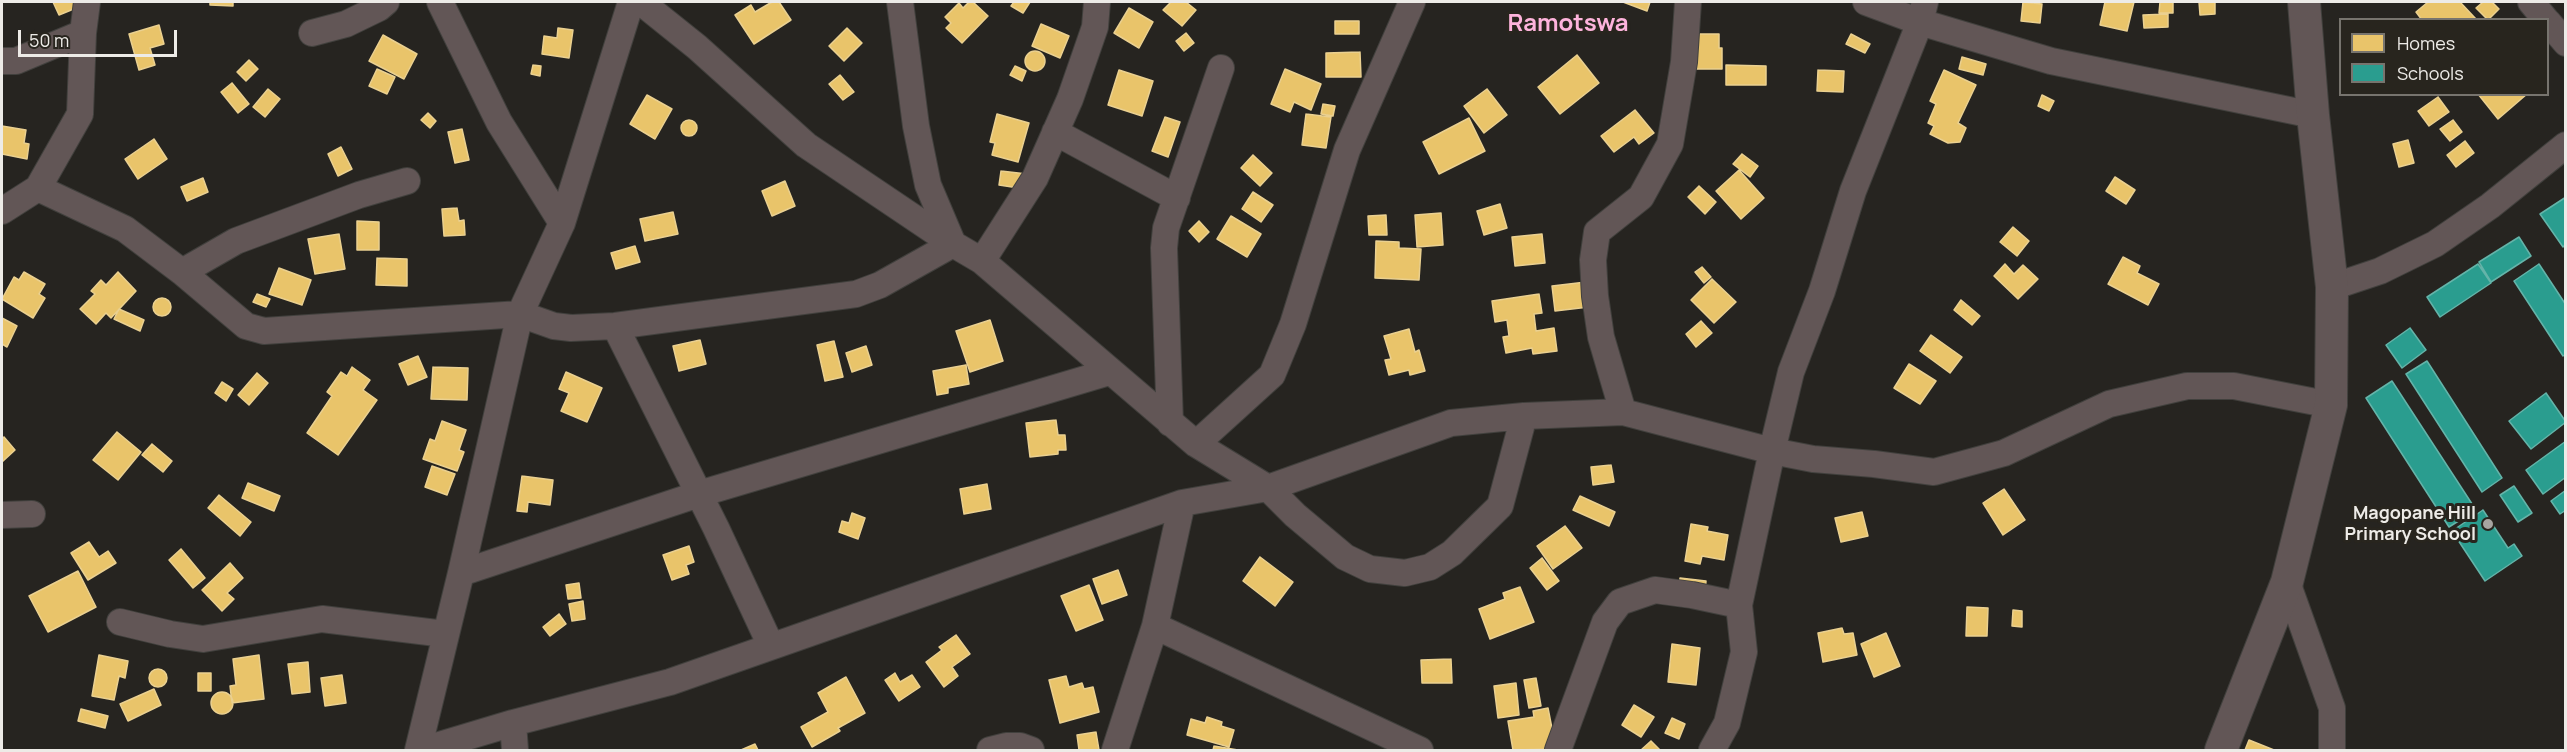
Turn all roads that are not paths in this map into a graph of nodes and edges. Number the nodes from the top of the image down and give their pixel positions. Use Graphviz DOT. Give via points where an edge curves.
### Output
graph roads {
  1 [pos="87,2"];
  2 [pos="386,2"];
  3 [pos="440,2"];
  4 [pos="631,2"];
  5 [pos="641,2"];
  6 [pos="900,2"];
  7 [pos="1097,2"];
  8 [pos="1412,2"];
  9 [pos="1688,2"];
  10 [pos="1866,2"];
  11 [pos="2304,2"];
  12 [pos="2531,2"];
  13 [pos="1922,12"];
  14 [pos="2544,18"];
  15 [pos="2549,23"];
  16 [pos="83,33"];
  17 [pos="312,33"];
  18 [pos="2565,43"];
  19 [pos="2,61"];
  20 [pos="1221,68"];
  21 [pos="2313,116"];
  22 [pos="1055,132"];
  23 [pos="2565,144"];
  24 [pos="407,181"];
  25 [pos="38,188"];
  26 [pos="1177,198"];
  27 [pos="2,211"];
  28 [pos="562,223"];
  29 [pos="952,244"];
  30 [pos="982,261"];
  31 [pos="182,272"];
  32 [pos="2332,287"];
  33 [pos="520,314"];
  34 [pos="615,326"];
  35 [pos="1109,372"];
  36 [pos="2331,405"];
  37 [pos="1623,412"];
  38 [pos="1524,416"];
  39 [pos="1170,423"];
  40 [pos="1196,444"];
  41 [pos="1772,451"];
  42 [pos="1269,488"];
  43 [pos="699,494"];
  44 [pos="1182,503"];
  45 [pos="32,514"];
  46 [pos="2,515"];
  47 [pos="461,573"];
  48 [pos="2287,582"];
  49 [pos="1739,605"];
  50 [pos="120,622"];
  51 [pos="1155,626"];
  52 [pos="445,634"];
  53 [pos="771,646"];
  54 [pos="513,723"];
  55 [pos="418,750"];
  56 [pos="423,750"];
  57 [pos="515,750"];
  58 [pos="990,750"];
  59 [pos="1031,750"];
  60 [pos="1115,750"];
  61 [pos="1420,750"];
  62 [pos="1558,750"];
  63 [pos="1712,750"];
  64 [pos="2221,750"];
  65 [pos="2332,750"];
  1 -- 16 [label="street"];
  2 -- 17 [label="street" via="346,24"];
  3 -- 28 [label="street" via="499,122"];
  4 -- 28 [label="street"];
  5 -- 29 [label="street" via="806,145"];
  6 -- 29 [label="street" via="928,185"];
  7 -- 22 [label="street" via="1095,27"];
  8 -- 40 [label="street" via="1347,150 1293,324 1272,375"];
  9 -- 37 [label="street" via="1684,62 1670,144 1641,197 1597,232 1593,260 1595,296 1601,337"];
  10 -- 13 [label="street"];
  11 -- 21 [label="street"];
  12 -- 14 [label="street"];
  13 -- 21 [label="street" via="2051,61"];
  13 -- 41 [label="street" via="1853,191 1822,291 1791,372"];
  15 -- 18 [label="street"];
  16 -- 19 [label="street" via="16,61"];
  16 -- 25 [label="street" via="80,114"];
  20 -- 26 [label="street"];
  21 -- 32 [label="street"];
  22 -- 26 [label="street"];
  22 -- 30 [label="street" via="1035,178"];
  23 -- 32 [label="street" via="2490,206 2435,244 2380,271"];
  24 -- 31 [label="street" via="257,232"];
  25 -- 27 [label="street"];
  25 -- 31 [label="street" via="125,229"];
  26 -- 39 [label="street" via="1166,228 1164,248"];
  28 -- 33 [label="street"];
  29 -- 30 [label="street"];
  29 -- 34 [label="street" via="880,285 856,294"];
  30 -- 35 [label="street"];
  31 -- 33 [label="street" via="246,326 264,331"];
  32 -- 36 [label="street"];
  33 -- 34 [label="street" via="554,326"];
  33 -- 47 [label="street"];
  34 -- 43 [label="street"];
  35 -- 39 [label="street"];
  35 -- 43 [label="street"];
  36 -- 41 [label="street" via="2234,386 2187,386 2109,404 2004,453 1934,472"];
  36 -- 48 [label="street"];
  37 -- 38 [label="street"];
  37 -- 41 [label="street"];
  38 -- 42 [label="street" via="1452,423"];
  38 -- 42 [label="street" via="1500,506 1452,553 1430,567 1405,573 1370,569 1345,558"];
  39 -- 40 [label="street"];
  40 -- 42 [label="street"];
  41 -- 49 [label="street"];
  42 -- 44 [label="street"];
  43 -- 47 [label="street"];
  43 -- 53 [label="street"];
  44 -- 51 [label="street"];
  44 -- 53 [label="street"];
  45 -- 46 [label="street"];
  47 -- 52 [label="street"];
  48 -- 64 [label="street"];
  48 -- 65 [label="street" via="2332,708"];
  49 -- 62 [label="street" via="1654,590 1620,602 1605,622"];
  49 -- 63 [label="street" via="1744,652 1727,723"];
  50 -- 52 [label="street" via="203,639 322,619"];
  51 -- 60 [label="street"];
  51 -- 61 [label="street"];
  52 -- 55 [label="street"];
  53 -- 54 [label="street" via="670,682"];
  54 -- 56 [label="street"];
  54 -- 57 [label="street"];
  58 -- 59 [label="street" via="1020,746"];
}
